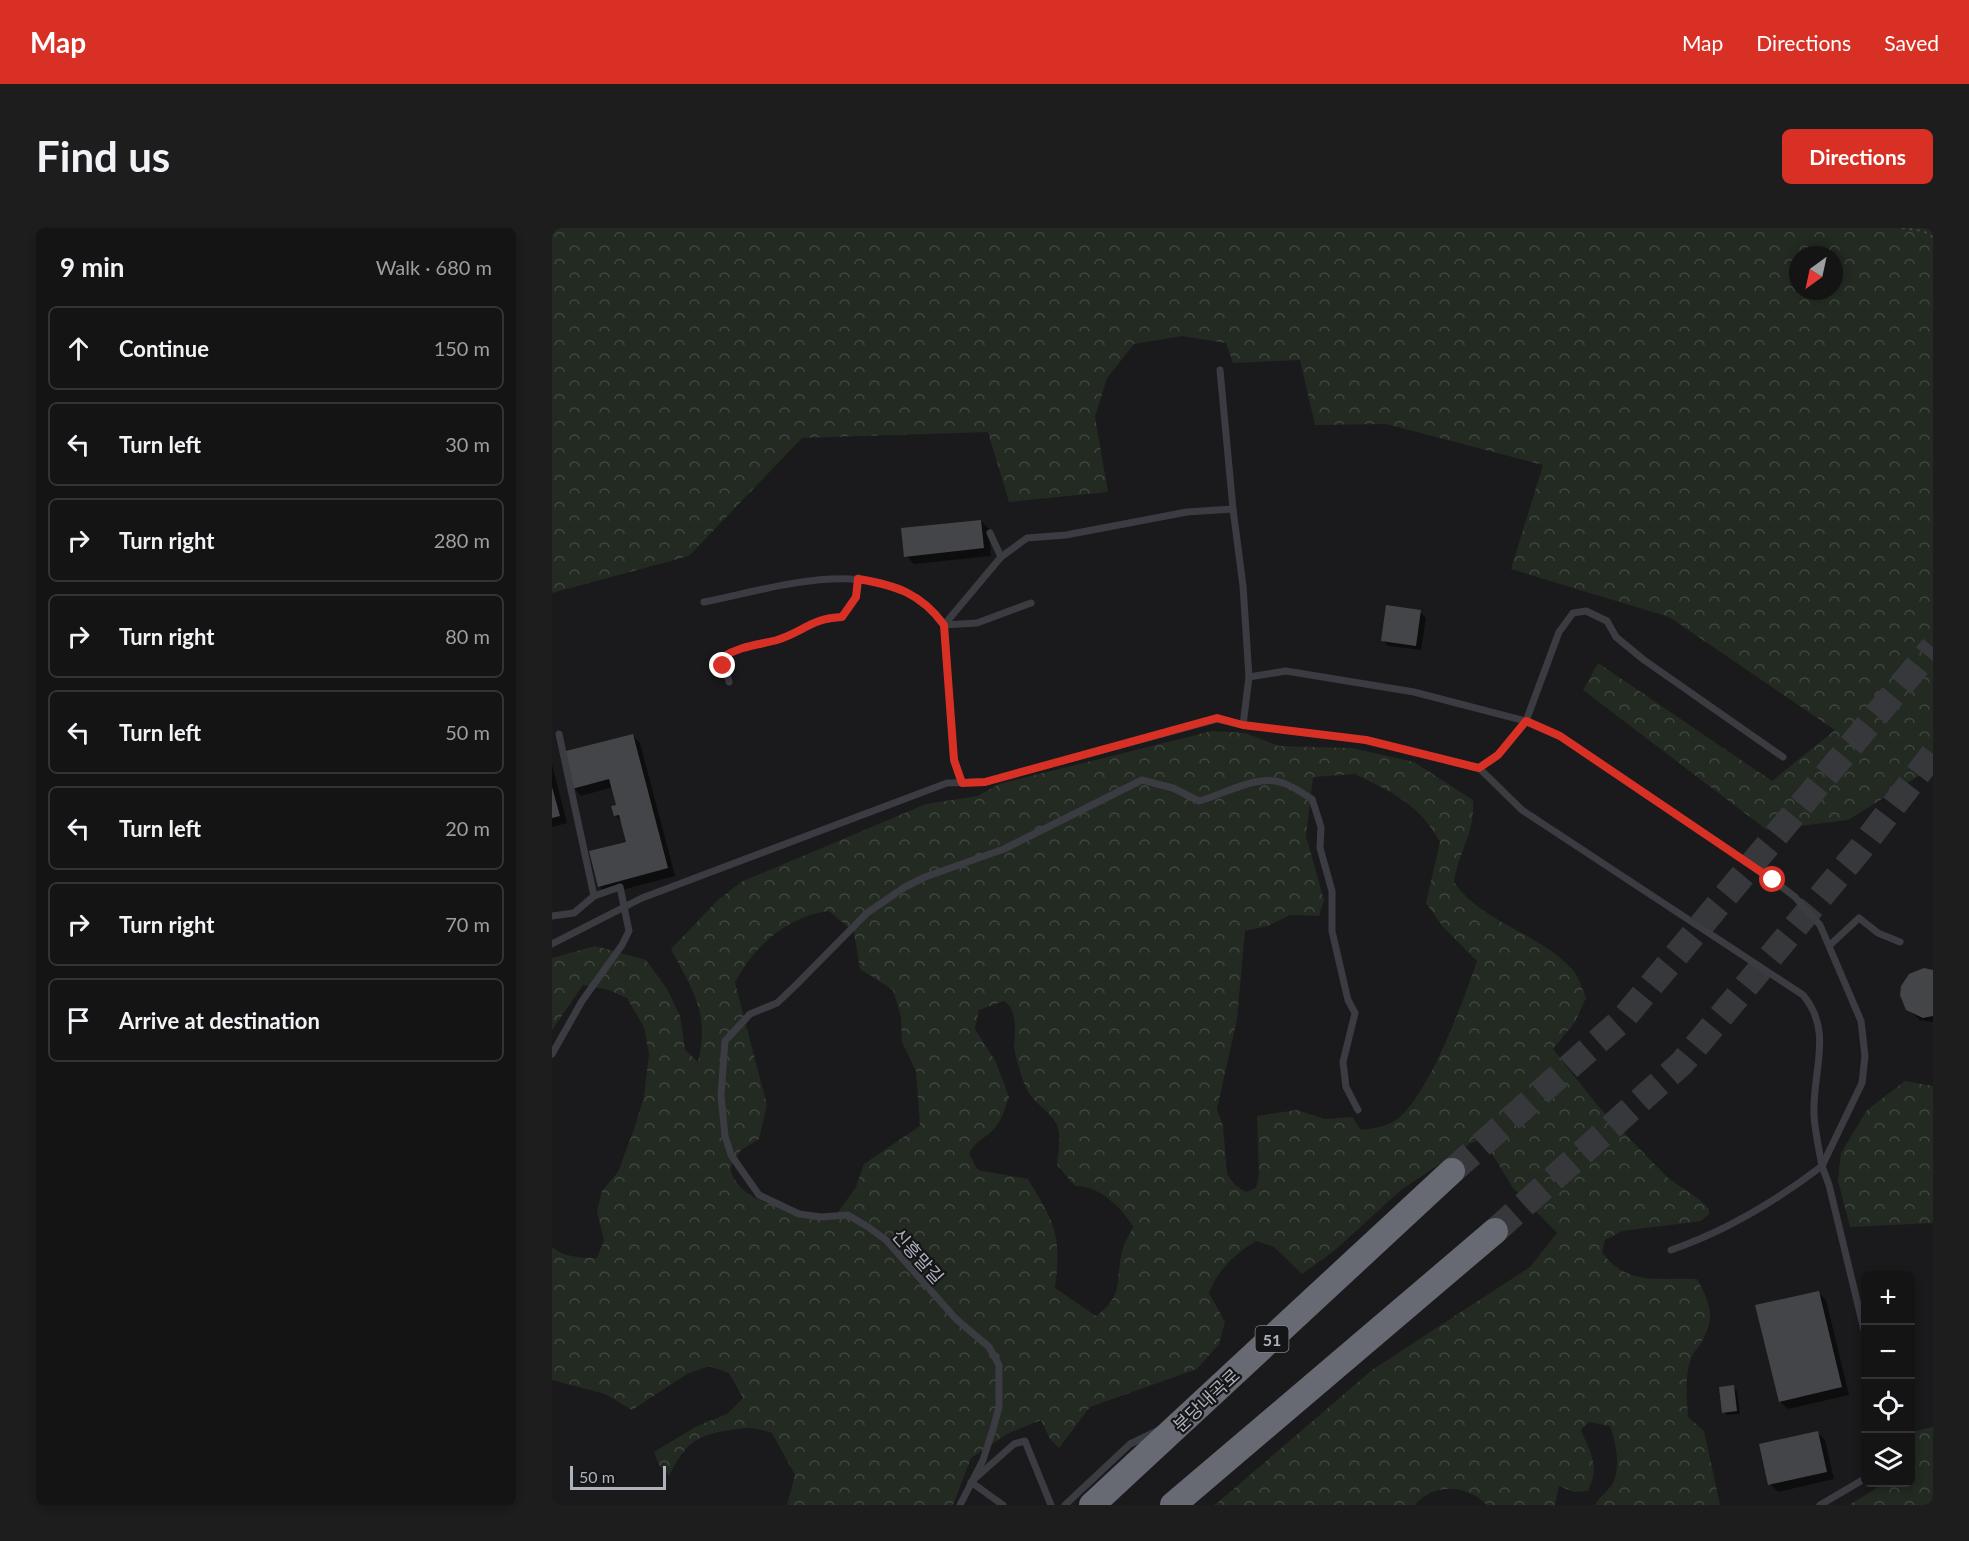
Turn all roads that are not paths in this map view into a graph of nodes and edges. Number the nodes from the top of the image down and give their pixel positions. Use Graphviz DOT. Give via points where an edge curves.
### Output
graph roads {
  1 [pos="1220,370"];
  2 [pos="1233,509"];
  3 [pos="990,533"];
  4 [pos="1001,557"];
  5 [pos="858,579"];
  6 [pos="704,602"];
  7 [pos="1031,603"];
  8 [pos="944,625"];
  9 [pos="1249,677"];
  10 [pos="729,682"];
  11 [pos="1526,721"];
  12 [pos="1243,725"];
  13 [pos="559,734"];
  14 [pos="1783,757"];
  15 [pos="1479,768"];
  16 [pos="962,783"];
  17 [pos="594,897"];
  18 [pos="626,907"];
  19 [pos="552,916"];
  20 [pos="1900,942"];
  21 [pos="552,944"];
  22 [pos="1830,945"];
  23 [pos="552,1054"];
  24 [pos="1358,1110"];
  25 [pos="1822,1166"];
  26 [pos="1452,1171"];
  27 [pos="1495,1231"];
  28 [pos="1671,1250"];
  29 [pos="1863,1325"];
  30 [pos="1189,1415"];
  31 [pos="1861,1481"];
  32 [pos="971,1482"];
  33 [pos="960,1505"];
  34 [pos="1003,1505"];
  35 [pos="1051,1505"];
  36 [pos="1065,1505"];
  37 [pos="1092,1505"];
  38 [pos="1173,1505"];
  39 [pos="1820,1505"];
  1 -- 2 [label="lane"];
  2 -- 4 [label="lane" via="1187,512 1066,536 1027,538"];
  2 -- 9 [label="lane"];
  3 -- 4 [label="lane"];
  4 -- 8 [label="lane"];
  5 -- 6 [label="lane" via="824,578"];
  5 -- 8 [label="lane" via="892,585 931,608"];
  5 -- 10 [label="lane" via="856,597 842,617 824,618 778,639 723,657"];
  7 -- 8 [label="lane" via="976,623"];
  8 -- 16 [label="lane" via="954,760"];
  9 -- 11 [label="lane" via="1286,671 1414,692"];
  9 -- 12 [label="lane"];
  11 -- 14 [label="lane" via="1559,632 1573,613 1586,611 1607,621 1616,637 1644,660"];
  11 -- 15 [label="lane" via="1498,755"];
  11 -- 22 [label="lane" via="1560,736 1773,880 1820,925"];
  12 -- 15 [label="lane" via="1366,740"];
  12 -- 16 [label="lane" via="1217,718 985,782"];
  13 -- 17 [label="lane"];
  15 -- 25 [label="lane" via="1522,810 1803,994 1814,1007 1820,1024 1814,1114"];
  16 -- 18 [label="lane" via="947,783"];
  17 -- 18 [label="lane" via="620,887"];
  17 -- 19 [label="lane" via="574,913"];
  18 -- 21 [label="lane"];
  18 -- 23 [label="lane" via="629,931 622,945 582,1001"];
  20 -- 22 [label="lane" via="1878,933 1859,918"];
  22 -- 25 [label="lane" via="1862,1021 1865,1056 1855,1101"];
  24 -- 32 [label="lane, 신흥말길" via="1346,1087 1344,1062 1355,1013 1348,1000 1332,931 1332,891 1320,848 1321,827 1312,799 1281,782 1257,783 1199,801 1173,788 1142,780 1004,849 905,887 867,913 777,1003 750,1014 725,1041 721,1095 731,1155 759,1195 774,1204 799,1214 848,1215 886,1240 956,1319 989,1347 999,1365 999,1407"];
  25 -- 28 [label="lane" via="1792,1189 1712,1236"];
  25 -- 29 [label="lane"];
  26 -- 30 [label="highway, 분당내곡로 / 51"];
  27 -- 38 [label="highway"];
  30 -- 36 [label="lane" via="1130,1444"];
  30 -- 37 [label="highway, 분당내곡로 / 51"];
  31 -- 39 [label="lane"];
  32 -- 33 [label="lane, 신흥말길"];
  32 -- 34 [label="lane"];
  32 -- 35 [label="lane" via="1014,1443 1025,1441"];
}
